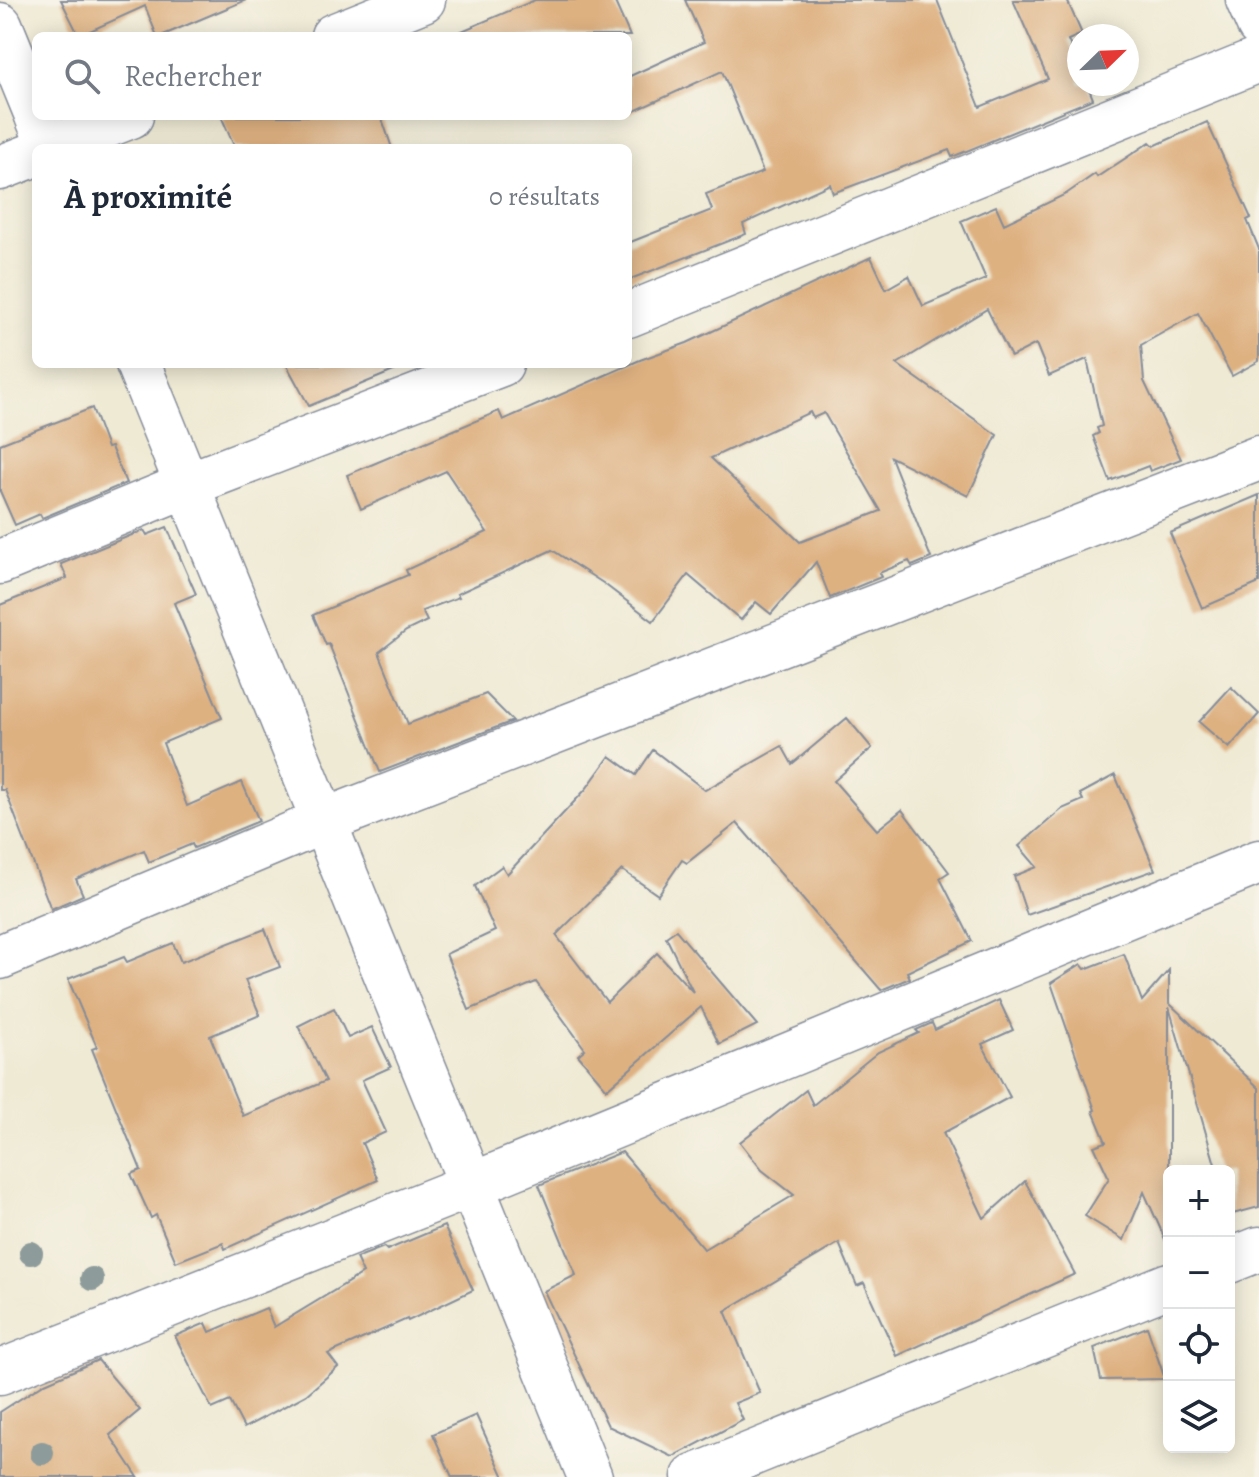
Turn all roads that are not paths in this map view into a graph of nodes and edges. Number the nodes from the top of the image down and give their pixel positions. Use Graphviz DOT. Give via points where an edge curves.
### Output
graph roads {
  1 [pos="423,0"];
  2 [pos="1248,0"];
  3 [pos="0,25"];
  4 [pos="1259,25"];
  5 [pos="343,32"];
  6 [pos="1259,60"];
  7 [pos="32,105"];
  8 [pos="38,120"];
  9 [pos="121,120"];
  10 [pos="48,144"];
  11 [pos="60,144"];
  12 [pos="32,156"];
  13 [pos="0,168"];
  14 [pos="632,313"];
  15 [pos="140,368"];
  16 [pos="491,368"];
  17 [pos="1259,458"];
  18 [pos="187,485"];
  19 [pos="0,562"];
  20 [pos="324,821"];
  21 [pos="1259,862"];
  22 [pos="0,957"];
  23 [pos="472,1185"];
  24 [pos="1259,1249"];
  25 [pos="1235,1259"];
  26 [pos="1163,1287"];
  27 [pos="0,1372"];
  28 [pos="590,1477"];
  29 [pos="694,1477"];
  1 -- 5 [label="street"];
  2 -- 4 [label="street"];
  3 -- 7 [label="street"];
  6 -- 14 [label="street"];
  8 -- 10 [label="street"];
  9 -- 11 [label="street"];
  12 -- 13 [label="street"];
  15 -- 18 [label="street"];
  16 -- 18 [label="street"];
  17 -- 20 [label="street"];
  18 -- 19 [label="street"];
  18 -- 20 [label="street"];
  20 -- 22 [label="street"];
  20 -- 23 [label="street"];
  21 -- 23 [label="street"];
  23 -- 27 [label="street"];
  23 -- 28 [label="street"];
  24 -- 25 [label="street"];
  26 -- 29 [label="street"];
}
